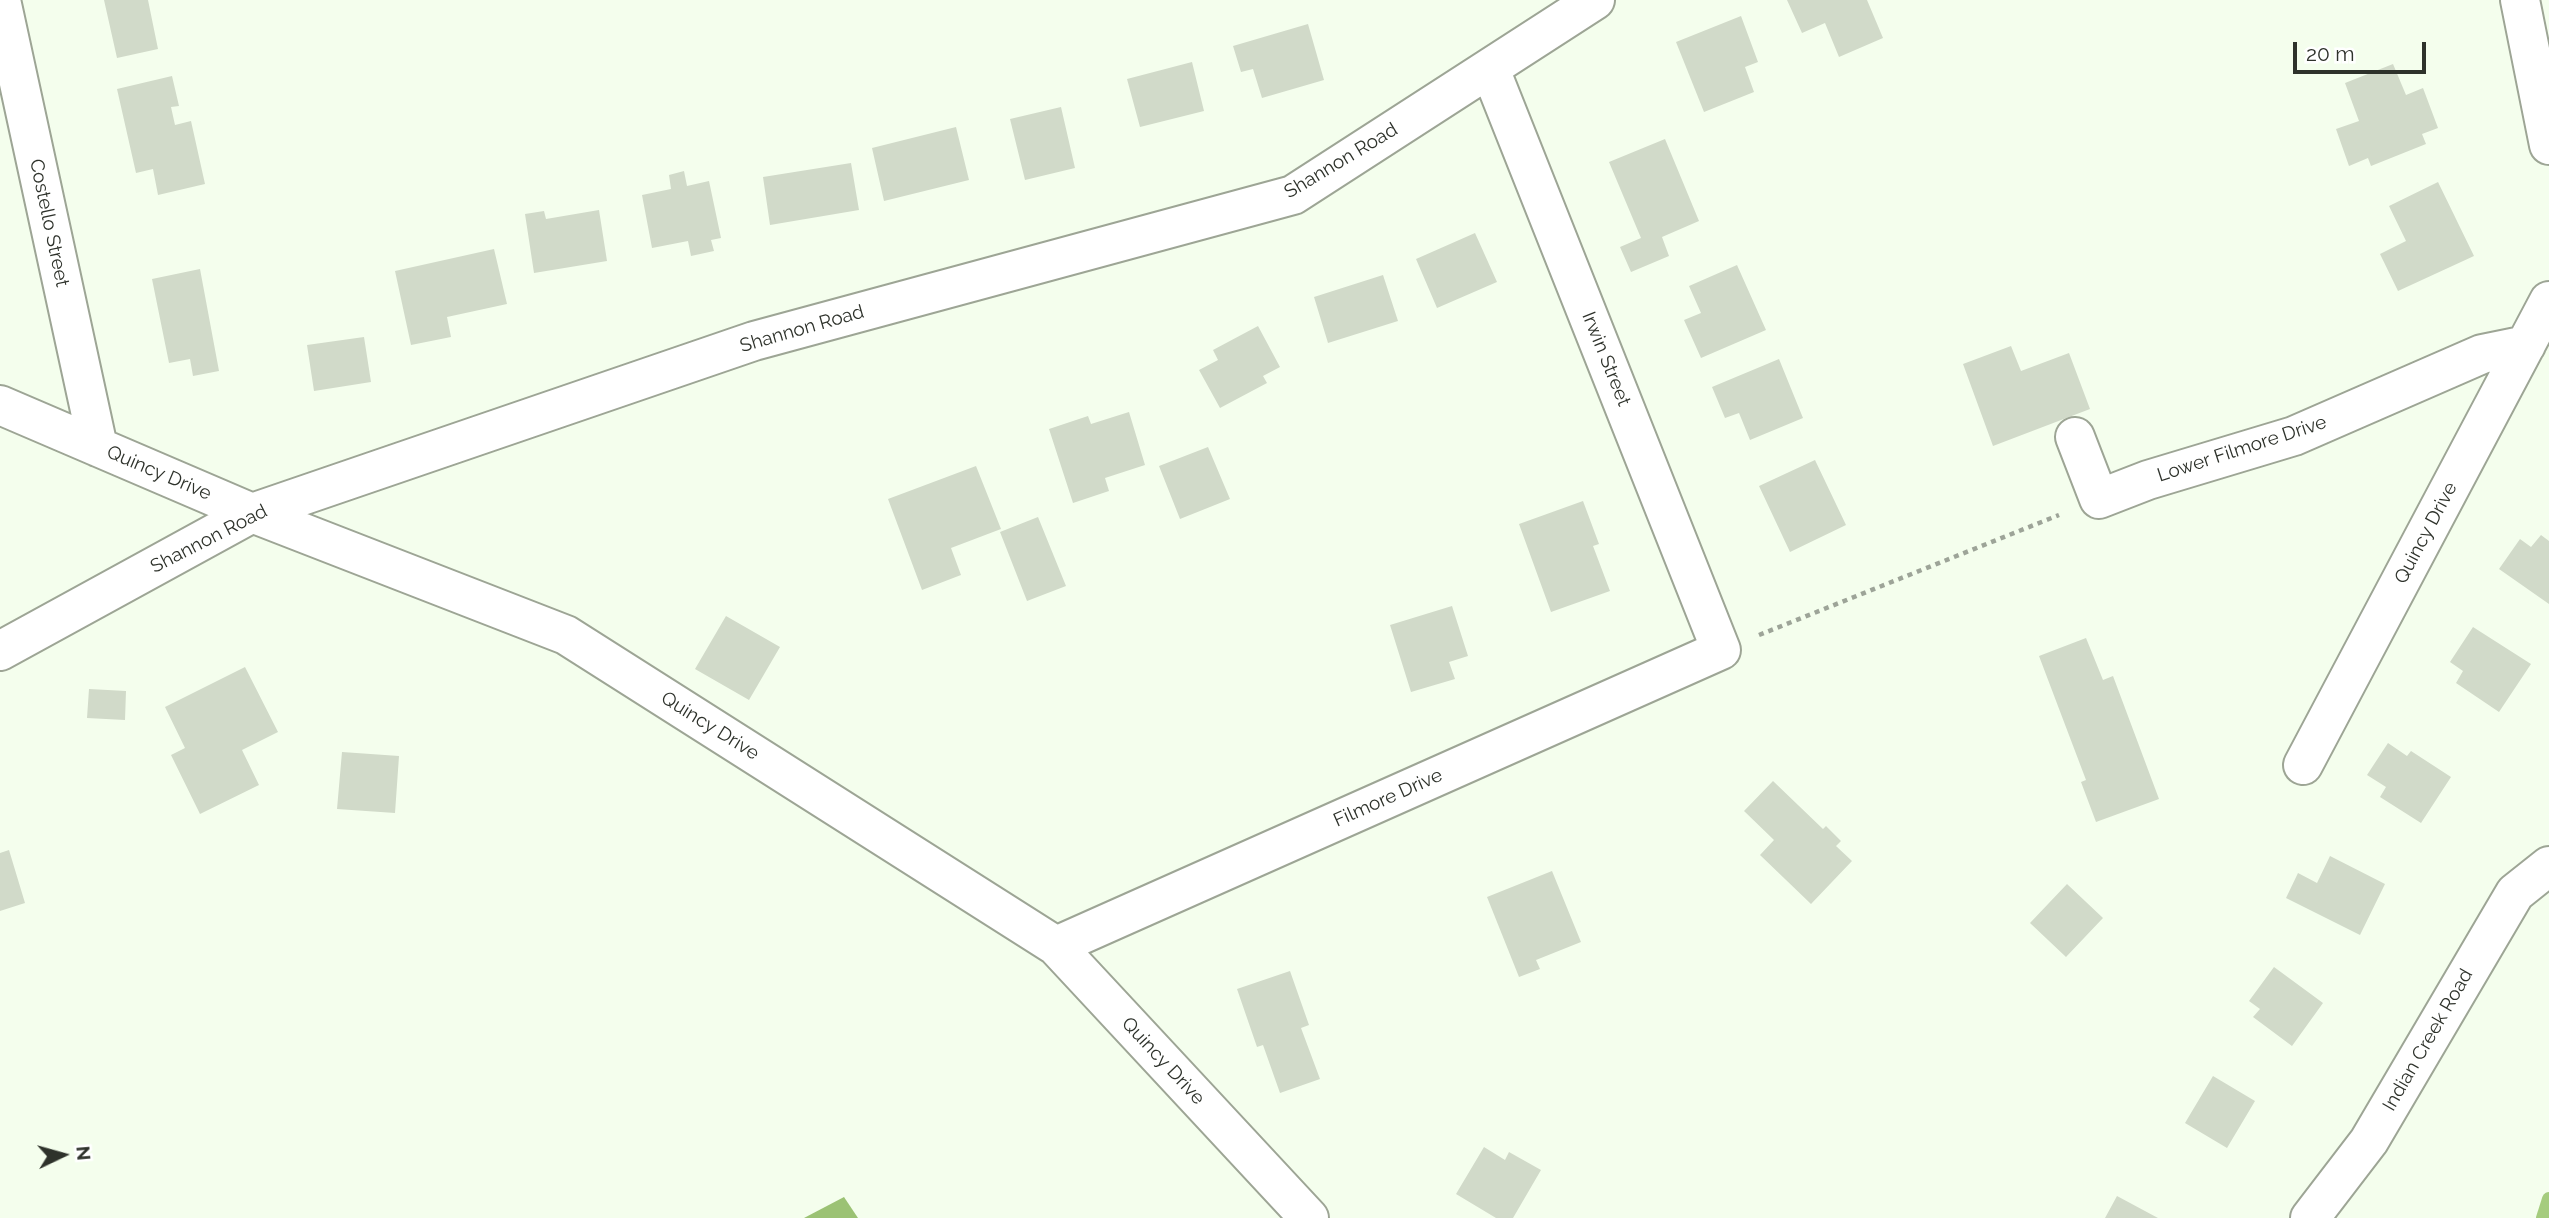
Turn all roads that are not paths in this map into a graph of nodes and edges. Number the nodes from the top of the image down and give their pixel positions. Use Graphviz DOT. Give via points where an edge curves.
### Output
graph roads {
  1 [pos="1,0"];
  2 [pos="1595,0"];
  3 [pos="2520,0"];
  4 [pos="1490,69"];
  5 [pos="2549,145"];
  6 [pos="2549,301"];
  7 [pos="2526,345"];
  8 [pos="0,405"];
  9 [pos="2075,437"];
  10 [pos="98,447"];
  11 [pos="252,513"];
  12 [pos="1721,650"];
  13 [pos="0,651"];
  14 [pos="2303,765"];
  15 [pos="2549,866"];
  16 [pos="1056,946"];
  17 [pos="1309,1218"];
  18 [pos="2310,1218"];
  1 -- 10 [label="street, Costello Street"];
  2 -- 4 [label="street, Shannon Road"];
  3 -- 5 [label="street"];
  4 -- 11 [label="street, Shannon Road" via="1293,195 754,341"];
  4 -- 12 [label="street, Irwin Street"];
  6 -- 7 [label="street, Quincy Drive"];
  7 -- 9 [label="street, Lower Filmore Drive" via="2482,354 2294,436 2099,499"];
  7 -- 14 [label="street, Quincy Drive"];
  8 -- 10 [label="street, Quincy Drive"];
  10 -- 11 [label="street, Quincy Drive"];
  11 -- 13 [label="street, Shannon Road"];
  11 -- 16 [label="street, Quincy Drive" via="566,635"];
  12 -- 16 [label="street, Filmore Drive"];
  15 -- 18 [label="street, Indian Creek Road" via="2515,893 2369,1141"];
  16 -- 17 [label="street, Quincy Drive"];
}
